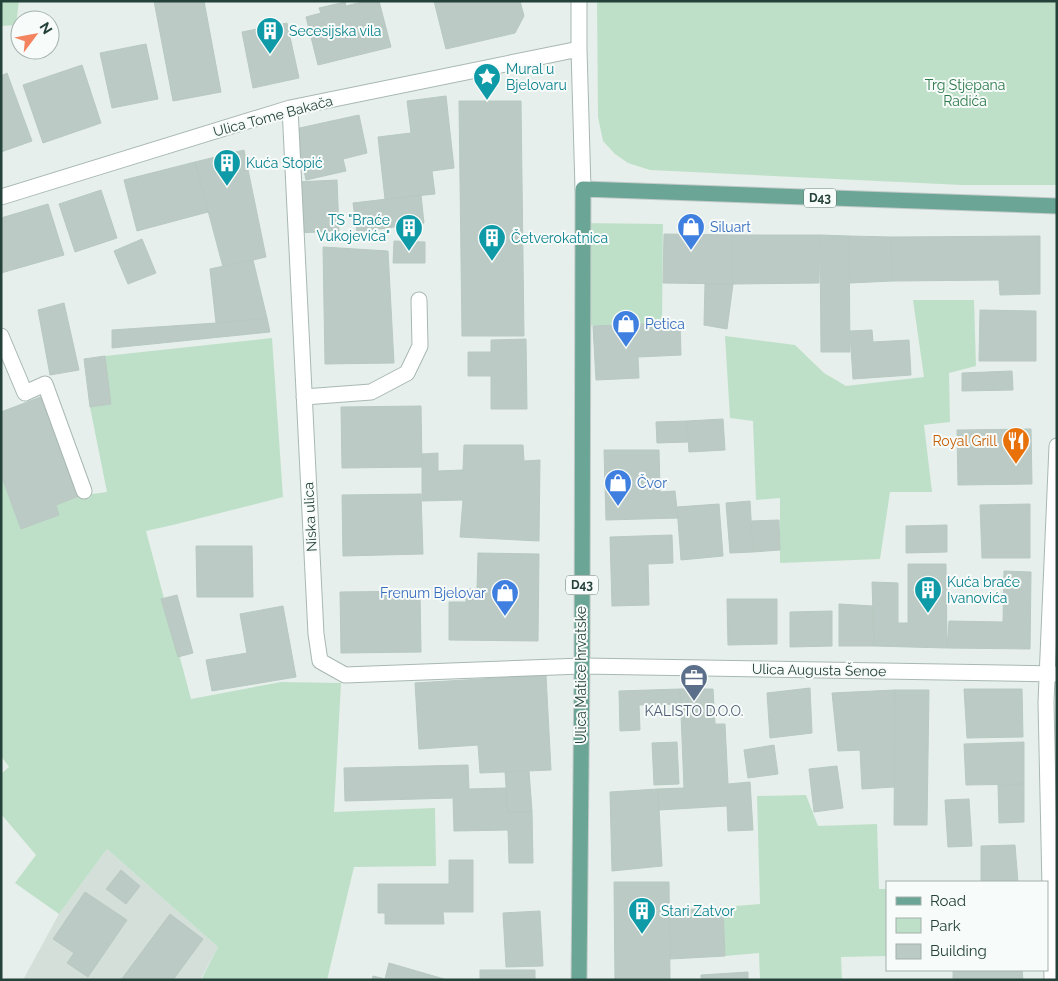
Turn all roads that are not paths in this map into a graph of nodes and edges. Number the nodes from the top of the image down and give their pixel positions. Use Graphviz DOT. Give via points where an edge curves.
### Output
graph roads {
  1 [pos="579,1"];
  2 [pos="579,49"];
  3 [pos="290,108"];
  4 [pos="583,189"];
  5 [pos="1,196"];
  6 [pos="1057,206"];
  7 [pos="419,300"];
  8 [pos="1,336"];
  9 [pos="304,397"];
  10 [pos="1057,446"];
  11 [pos="84,491"];
  12 [pos="582,666"];
  13 [pos="1052,674"];
  14 [pos="579,980"];
  15 [pos="1052,980"];
  1 -- 2 [label="street"];
  2 -- 3 [label="street, Ulica Tome Bakača"];
  2 -- 4 [label="street"];
  3 -- 5 [label="street, Ulica Tome Bakača"];
  3 -- 9 [label="street, Niska ulica"];
  4 -- 6 [label="main road, D43"];
  4 -- 12 [label="main road, Ulica Matice hrvatske / D43"];
  7 -- 9 [label="street" via="420,346 407,373 371,392"];
  8 -- 11 [label="street" via="24,393 45,384"];
  9 -- 12 [label="street, Niska ulica" via="320,661 345,675"];
  10 -- 13 [label="street"];
  12 -- 13 [label="street, Ulica Augusta Šenoe"];
  12 -- 14 [label="main road, Ulica Matice hrvatske / D43"];
  13 -- 15 [label="street" via="1046,702"];
}
